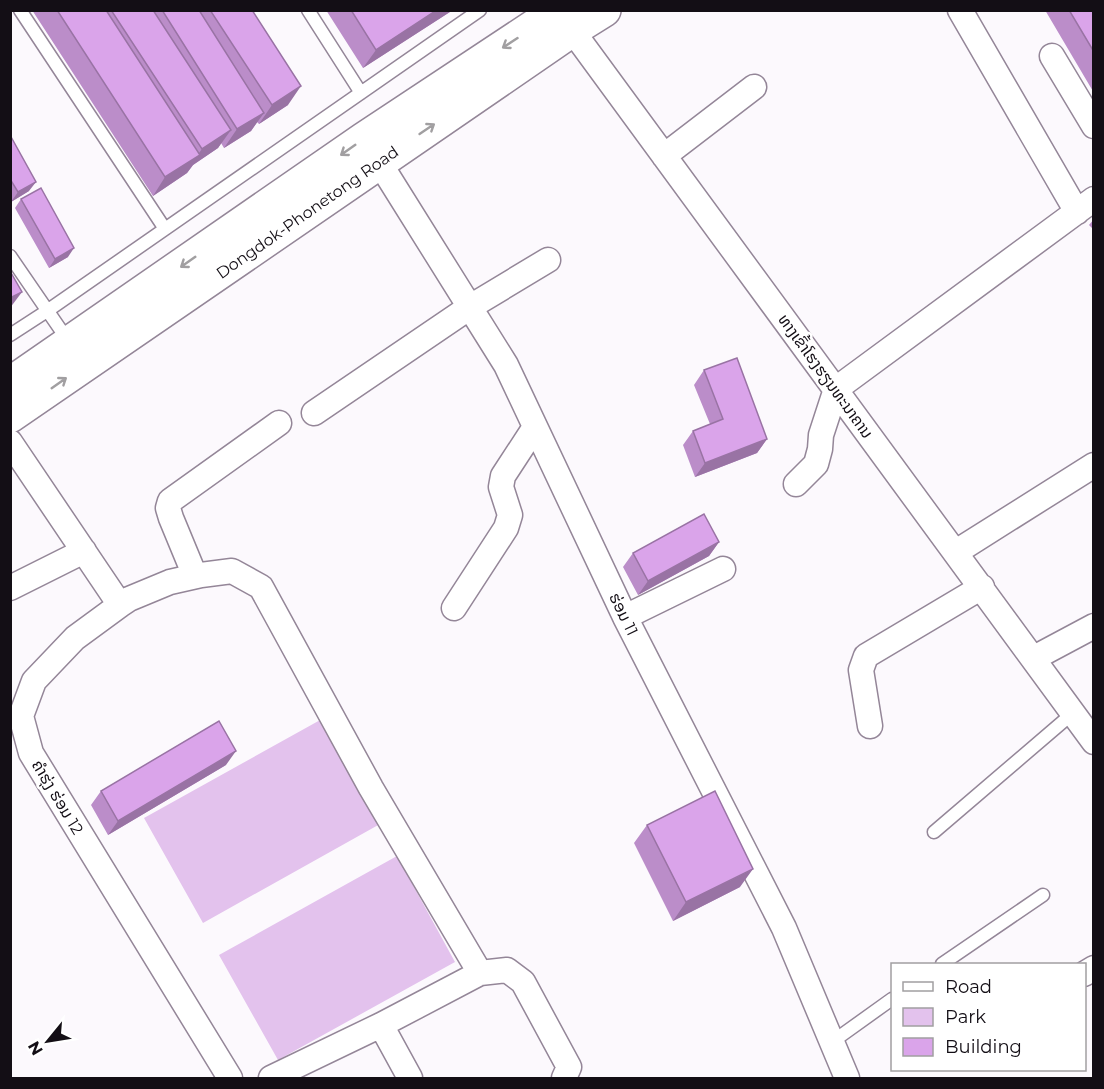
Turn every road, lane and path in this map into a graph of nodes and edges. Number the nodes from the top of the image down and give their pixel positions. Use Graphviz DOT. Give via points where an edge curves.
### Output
graph roads {
  1 [pos="20,10"];
  2 [pos="308,10"];
  3 [pos="480,10"];
  4 [pos="960,10"];
  5 [pos="580,15"];
  6 [pos="1052,56"];
  7 [pos="754,87"];
  8 [pos="361,93"];
  9 [pos="1094,126"];
  10 [pos="664,156"];
  11 [pos="379,162"];
  12 [pos="1085,206"];
  13 [pos="165,230"];
  14 [pos="10,256"];
  15 [pos="548,260"];
  16 [pos="470,307"];
  17 [pos="47,311"];
  18 [pos="10,334"];
  19 [pos="78,354"];
  20 [pos="10,384"];
  21 [pos="836,389"];
  22 [pos="314,413"];
  23 [pos="10,416"];
  24 [pos="279,423"];
  25 [pos="536,427"];
  26 [pos="10,442"];
  27 [pos="1094,465"];
  28 [pos="796,484"];
  29 [pos="84,551"];
  30 [pos="956,552"];
  31 [pos="723,569"];
  32 [pos="195,576"];
  33 [pos="982,587"];
  34 [pos="10,588"];
  35 [pos="120,605"];
  36 [pos="454,608"];
  37 [pos="625,617"];
  38 [pos="1094,626"];
  39 [pos="1034,658"];
  40 [pos="1083,711"];
  41 [pos="870,726"];
  42 [pos="1094,742"];
  43 [pos="934,832"];
  44 [pos="1043,895"];
  45 [pos="943,963"];
  46 [pos="480,973"];
  47 [pos="891,1000"];
  48 [pos="381,1025"];
  49 [pos="831,1042"];
  50 [pos="230,1078"];
  51 [pos="271,1078"];
  52 [pos="410,1078"];
  53 [pos="564,1078"];
  54 [pos="847,1078"];
  1 -- 13 [label="lane"];
  2 -- 8 [label="lane"];
  3 -- 8 [label="lane"];
  4 -- 12 [label="street"];
  5 -- 10 [label="street, ທາງເຂົ້າໂຮງຮຽນທະນາຄານ"];
  11 -- 5 [label="main road, Dongdok-Phonetong Road, one-way"];
  5 -- 19 [label="main road, Dongdok-Phonetong Road, one-way" via="364,139"];
  6 -- 9 [label="street"];
  7 -- 10 [label="street"];
  8 -- 13 [label="lane"];
  10 -- 21 [label="street, ທາງເຂົ້າໂຮງຮຽນທະນາຄານ"];
  11 -- 16 [label="street, ຮ່ອມ 11"];
  11 -- 19 [label="main road, Dongdok-Phonetong Road"];
  12 -- 21 [label="street"];
  13 -- 17 [label="lane"];
  14 -- 17 [label="lane"];
  15 -- 16 [label="street"];
  16 -- 22 [label="street"];
  16 -- 25 [label="street, ຮ່ອມ 11" via="506,365"];
  17 -- 18 [label="lane"];
  17 -- 19 [label="lane"];
  19 -- 20 [label="main road, Dongdok-Phonetong Road"];
  23 -- 19 [label="main road, Dongdok-Phonetong Road, one-way"];
  21 -- 28 [label="street" via="820,435 816,464"];
  21 -- 30 [label="street, ທາງເຂົ້າໂຮງຮຽນທະນາຄານ"];
  24 -- 32 [label="street" via="170,501 171,518"];
  25 -- 36 [label="street" via="504,476 501,487 510,515 506,528"];
  25 -- 37 [label="street, ຮ່ອມ 11"];
  26 -- 29 [label="street"];
  27 -- 30 [label="street"];
  29 -- 34 [label="street"];
  29 -- 35 [label="street"];
  30 -- 33 [label="street, ທາງເຂົ້າໂຮງຮຽນທະນາຄານ"];
  31 -- 37 [label="street"];
  32 -- 35 [label="street, ຄໍາຮຸ່ງ ຮ່ອມ 12" via="170,582"];
  32 -- 46 [label="street, ຄໍາຮຸ່ງ ຮ່ອມ 12" via="232,571 261,587 371,788"];
  33 -- 39 [label="street, ທາງເຂົ້າໂຮງຮຽນທະນາຄານ"];
  33 -- 41 [label="street" via="866,657 861,670"];
  35 -- 50 [label="street, ຄໍາຮຸ່ງ ຮ່ອມ 12" via="75,638 34,681 21,716 31,753"];
  37 -- 49 [label="street, ຮ່ອມ 11" via="784,928"];
  38 -- 39 [label="street"];
  39 -- 40 [label="street, ທາງເຂົ້າໂຮງຮຽນທະນາຄານ"];
  40 -- 42 [label="street, ທາງເຂົ້າໂຮງຮຽນທະນາຄານ"];
  40 -- 43 [label="lane"];
  44 -- 45 [label="lane"];
  46 -- 48 [label="street"];
  46 -- 53 [label="street" via="507,970 523,982 569,1067"];
  47 -- 49 [label="lane"];
  48 -- 51 [label="street"];
  48 -- 52 [label="street"];
  49 -- 54 [label="street, ຮ່ອມ 11"];
}
